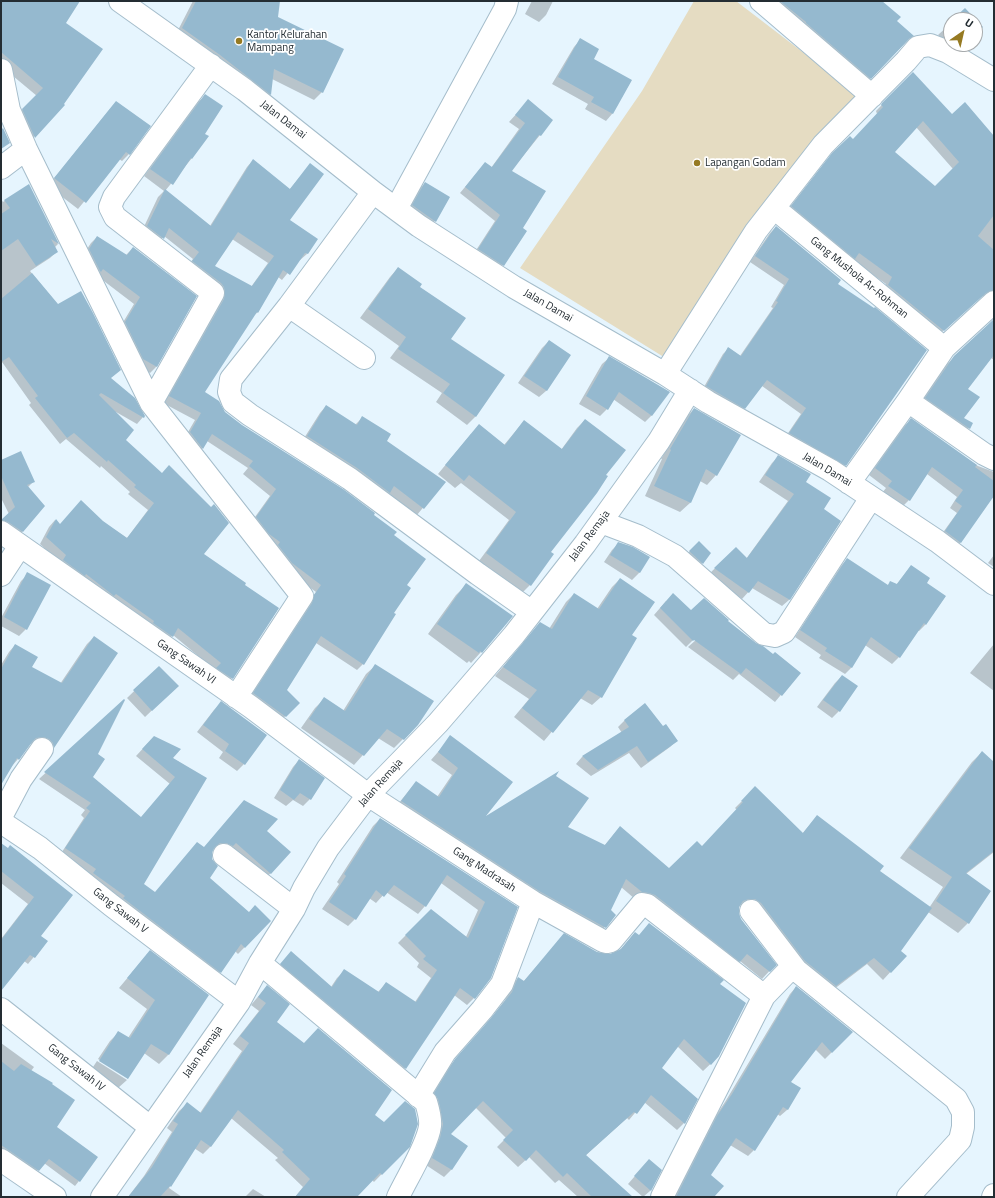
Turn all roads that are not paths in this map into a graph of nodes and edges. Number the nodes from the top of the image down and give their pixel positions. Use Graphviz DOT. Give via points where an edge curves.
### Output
graph roads {
  1 [pos="120,1"];
  2 [pos="507,1"];
  3 [pos="761,1"];
  4 [pos="211,64"];
  5 [pos="1,70"];
  6 [pos="994,80"];
  7 [pos="872,96"];
  8 [pos="26,149"];
  9 [pos="1,168"];
  10 [pos="372,192"];
  11 [pos="774,208"];
  12 [pos="396,209"];
  13 [pos="994,302"];
  14 [pos="290,306"];
  15 [pos="944,348"];
  16 [pos="364,358"];
  17 [pos="665,374"];
  18 [pos="690,390"];
  19 [pos="908,401"];
  20 [pos="151,403"];
  21 [pos="994,459"];
  22 [pos="849,483"];
  23 [pos="871,498"];
  24 [pos="601,522"];
  25 [pos="1,532"];
  26 [pos="20,546"];
  27 [pos="1,575"];
  28 [pos="994,584"];
  29 [pos="532,612"];
  30 [pos="236,697"];
  31 [pos="42,749"];
  32 [pos="368,795"];
  33 [pos="1,817"];
  34 [pos="1,822"];
  35 [pos="224,855"];
  36 [pos="533,902"];
  37 [pos="294,909"];
  38 [pos="751,911"];
  39 [pos="260,963"];
  40 [pos="793,966"];
  41 [pos="764,996"];
  42 [pos="239,1002"];
  43 [pos="1,1008"];
  44 [pos="418,1096"];
  45 [pos="150,1127"];
  46 [pos="1,1160"];
  47 [pos="55,1197"];
  48 [pos="102,1197"];
  49 [pos="398,1197"];
  50 [pos="662,1197"];
  51 [pos="908,1197"];
  1 -- 4 [label="street, Jalan Damai"];
  2 -- 12 [label="street" via="505,9"];
  3 -- 7 [label="street"];
  4 -- 10 [label="street, Jalan Damai"];
  4 -- 20 [label="street" via="114,197 110,208 115,217 213,293"];
  5 -- 8 [label="street" via="9,110"];
  6 -- 7 [label="street" via="948,52 930,45 918,47"];
  7 -- 11 [label="street" via="823,145"];
  8 -- 9 [label="street"];
  8 -- 20 [label="street"];
  10 -- 12 [label="street, Jalan Damai"];
  10 -- 14 [label="street"];
  11 -- 15 [label="street, Gang Mushola Ar-Rohman"];
  11 -- 17 [label="street" via="756,230"];
  12 -- 17 [label="street, Jalan Damai" via="514,287"];
  13 -- 15 [label="street"];
  14 -- 16 [label="street"];
  14 -- 29 [label="street" via="231,379 229,392 233,402 350,479"];
  15 -- 19 [label="street"];
  17 -- 18 [label="street, Jalan Damai"];
  18 -- 22 [label="street, Jalan Damai"];
  18 -- 24 [label="street, Jalan Remaja" via="659,441"];
  19 -- 21 [label="street"];
  19 -- 22 [label="street"];
  20 -- 30 [label="street" via="302,596"];
  22 -- 23 [label="street, Jalan Damai"];
  23 -- 24 [label="street" via="784,632 775,636 764,634 675,556 638,536"];
  23 -- 28 [label="street, Jalan Damai" via="937,541"];
  24 -- 29 [label="street, Jalan Remaja"];
  25 -- 26 [label="street, Gang Sawah VI"];
  26 -- 27 [label="street"];
  26 -- 30 [label="street, Gang Sawah VI"];
  29 -- 32 [label="street, Jalan Remaja" via="438,723"];
  30 -- 32 [label="street, Gang Sawah VI"];
  31 -- 33 [label="street" via="21,779"];
  32 -- 36 [label="street, Gang Madrasah"];
  32 -- 37 [label="street, Jalan Remaja" via="328,848"];
  34 -- 42 [label="street, Gang Sawah V" via="40,848"];
  35 -- 37 [label="street"];
  36 -- 41 [label="street, Gang Madrasah" via="607,942 611,941 642,904 647,905"];
  36 -- 44 [label="street" via="502,984 445,1052"];
  37 -- 39 [label="street, Jalan Remaja"];
  38 -- 40 [label="street"];
  39 -- 42 [label="street, Jalan Remaja"];
  39 -- 44 [label="street"];
  40 -- 41 [label="street"];
  40 -- 51 [label="street" via="956,1099 964,1112 960,1140"];
  41 -- 50 [label="street"];
  42 -- 45 [label="street, Jalan Remaja"];
  43 -- 45 [label="street, Gang Sawah IV"];
  44 -- 49 [label="street" via="426,1102 430,1126 426,1141"];
  45 -- 48 [label="street, Jalan Remaja"];
  46 -- 47 [label="street"];
}
